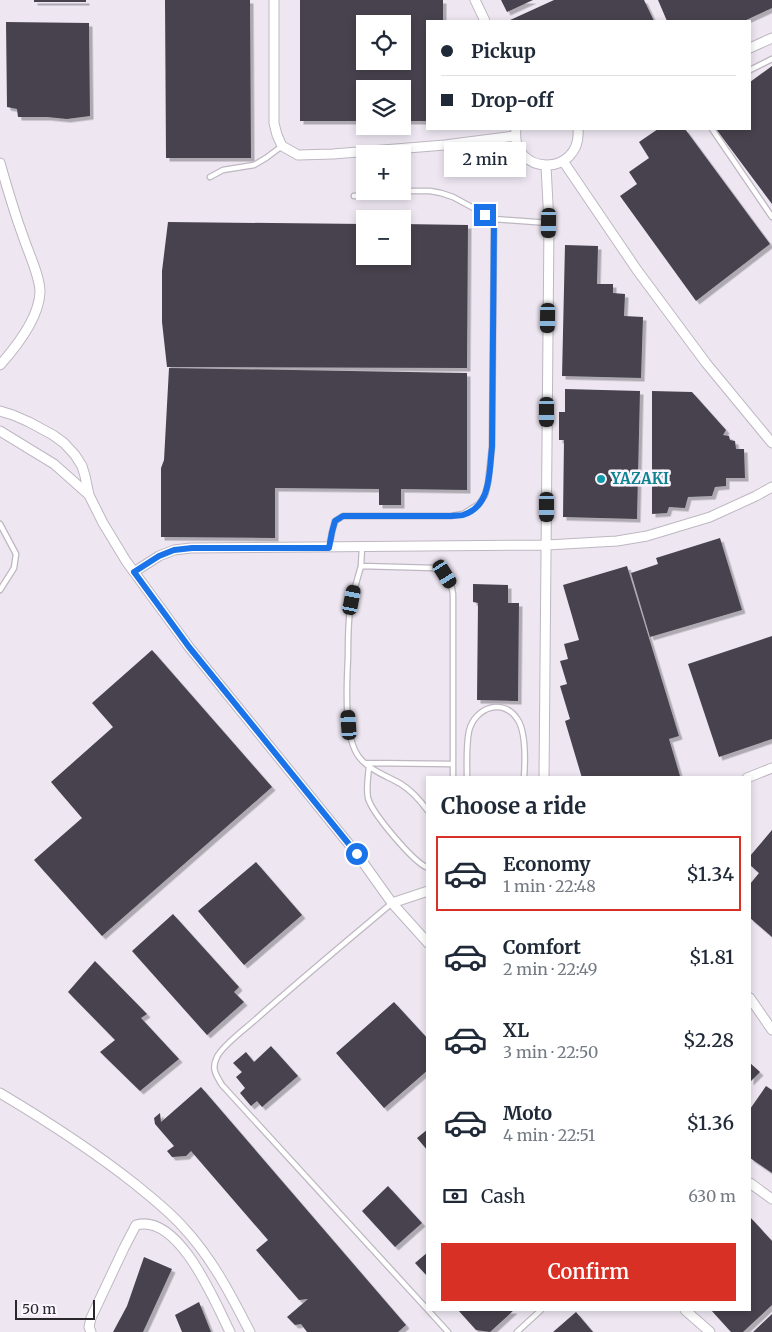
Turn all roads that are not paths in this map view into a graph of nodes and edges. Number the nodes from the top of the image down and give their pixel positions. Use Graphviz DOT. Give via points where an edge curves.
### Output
graph roads {
  1 [pos="274,0"];
  2 [pos="475,0"];
  3 [pos="485,20"];
  4 [pos="772,38"];
  5 [pos="751,48"];
  6 [pos="772,59"];
  7 [pos="751,70"];
  8 [pos="578,130"];
  9 [pos="713,130"];
  10 [pos="515,132"];
  11 [pos="282,146"];
  12 [pos="563,161"];
  13 [pos="0,163"];
  14 [pos="546,166"];
  15 [pos="210,178"];
  16 [pos="3,185"];
  17 [pos="354,196"];
  18 [pos="772,216"];
  19 [pos="494,220"];
  20 [pos="549,223"];
  21 [pos="0,365"];
  22 [pos="0,411"];
  23 [pos="0,431"];
  24 [pos="772,444"];
  25 [pos="772,486"];
  26 [pos="89,495"];
  27 [pos="0,524"];
  28 [pos="546,545"];
  29 [pos="362,547"];
  30 [pos="329,548"];
  31 [pos="361,566"];
  32 [pos="134,572"];
  33 [pos="0,590"];
  34 [pos="452,764"];
  35 [pos="367,765"];
  36 [pos="772,768"];
  37 [pos="453,776"];
  38 [pos="467,776"];
  39 [pos="524,776"];
  40 [pos="544,776"];
  41 [pos="751,776"];
  42 [pos="426,808"];
  43 [pos="426,867"];
  44 [pos="426,893"];
  45 [pos="392,903"];
  46 [pos="426,941"];
  47 [pos="751,999"];
  48 [pos="772,1030"];
  49 [pos="0,1093"];
  50 [pos="751,1184"];
  51 [pos="772,1198"];
  52 [pos="426,1308"];
  53 [pos="429,1311"];
  54 [pos="540,1311"];
  55 [pos="686,1311"];
  56 [pos="91,1332"];
  57 [pos="230,1332"];
  58 [pos="250,1332"];
  59 [pos="448,1332"];
  60 [pos="516,1332"];
  61 [pos="710,1332"];
  1 -- 11 [label="street" via="274,123"];
  2 -- 3 [label="street"];
  4 -- 5 [label="street"];
  6 -- 7 [label="lane"];
  8 -- 12 [label="street" via="575,148"];
  9 -- 18 [label="lane"];
  10 -- 11 [label="street" via="445,145 333,154 298,155"];
  10 -- 14 [label="street" via="524,157"];
  11 -- 15 [label="lane" via="254,165 223,170"];
  12 -- 14 [label="street"];
  12 -- 24 [label="street" via="637,270"];
  13 -- 16 [label="street"];
  14 -- 20 [label="street"];
  16 -- 21 [label="street" via="40,290 37,309 30,323"];
  17 -- 19 [label="lane" via="435,192"];
  19 -- 20 [label="lane"];
  19 -- 30 [label="lane" via="492,447 485,495 479,504 463,514 343,516 335,521"];
  20 -- 28 [label="street"];
  22 -- 26 [label="street" via="29,422 64,443 82,466"];
  23 -- 26 [label="street" via="54,464"];
  25 -- 28 [label="street" via="710,517 646,536 617,542"];
  26 -- 32 [label="street"];
  27 -- 33 [label="lane" via="16,554 14,568"];
  28 -- 29 [label="street"];
  28 -- 40 [label="street"];
  29 -- 30 [label="street"];
  29 -- 31 [label="lane"];
  30 -- 32 [label="street" via="174,550"];
  31 -- 34 [label="lane" via="434,568 445,574 451,584 454,669"];
  31 -- 35 [label="lane" via="350,612 347,696 352,741 359,757"];
  32 -- 45 [label="street" via="189,647 357,854"];
  34 -- 35 [label="lane"];
  34 -- 37 [label="lane"];
  35 -- 42 [label="lane" via="402,785"];
  35 -- 43 [label="lane" via="367,792 373,808 412,856"];
  36 -- 41 [label="street"];
  38 -- 39 [label="lane" via="470,730 478,716 497,706 512,712 519,721"];
  44 -- 45 [label="street"];
  45 -- 46 [label="street"];
  45 -- 52 [label="lane" via="230,1042 218,1055 214,1073"];
  47 -- 48 [label="street"];
  49 -- 58 [label="street" via="76,1140 164,1207 211,1262"];
  50 -- 51 [label="street"];
  53 -- 59 [label="lane"];
  54 -- 60 [label="lane"];
  55 -- 61 [label="street"];
  56 -- 57 [label="street" via="88,1327 91,1318 132,1232 136,1226 145,1224 164,1230 181,1246 208,1286"];
}
